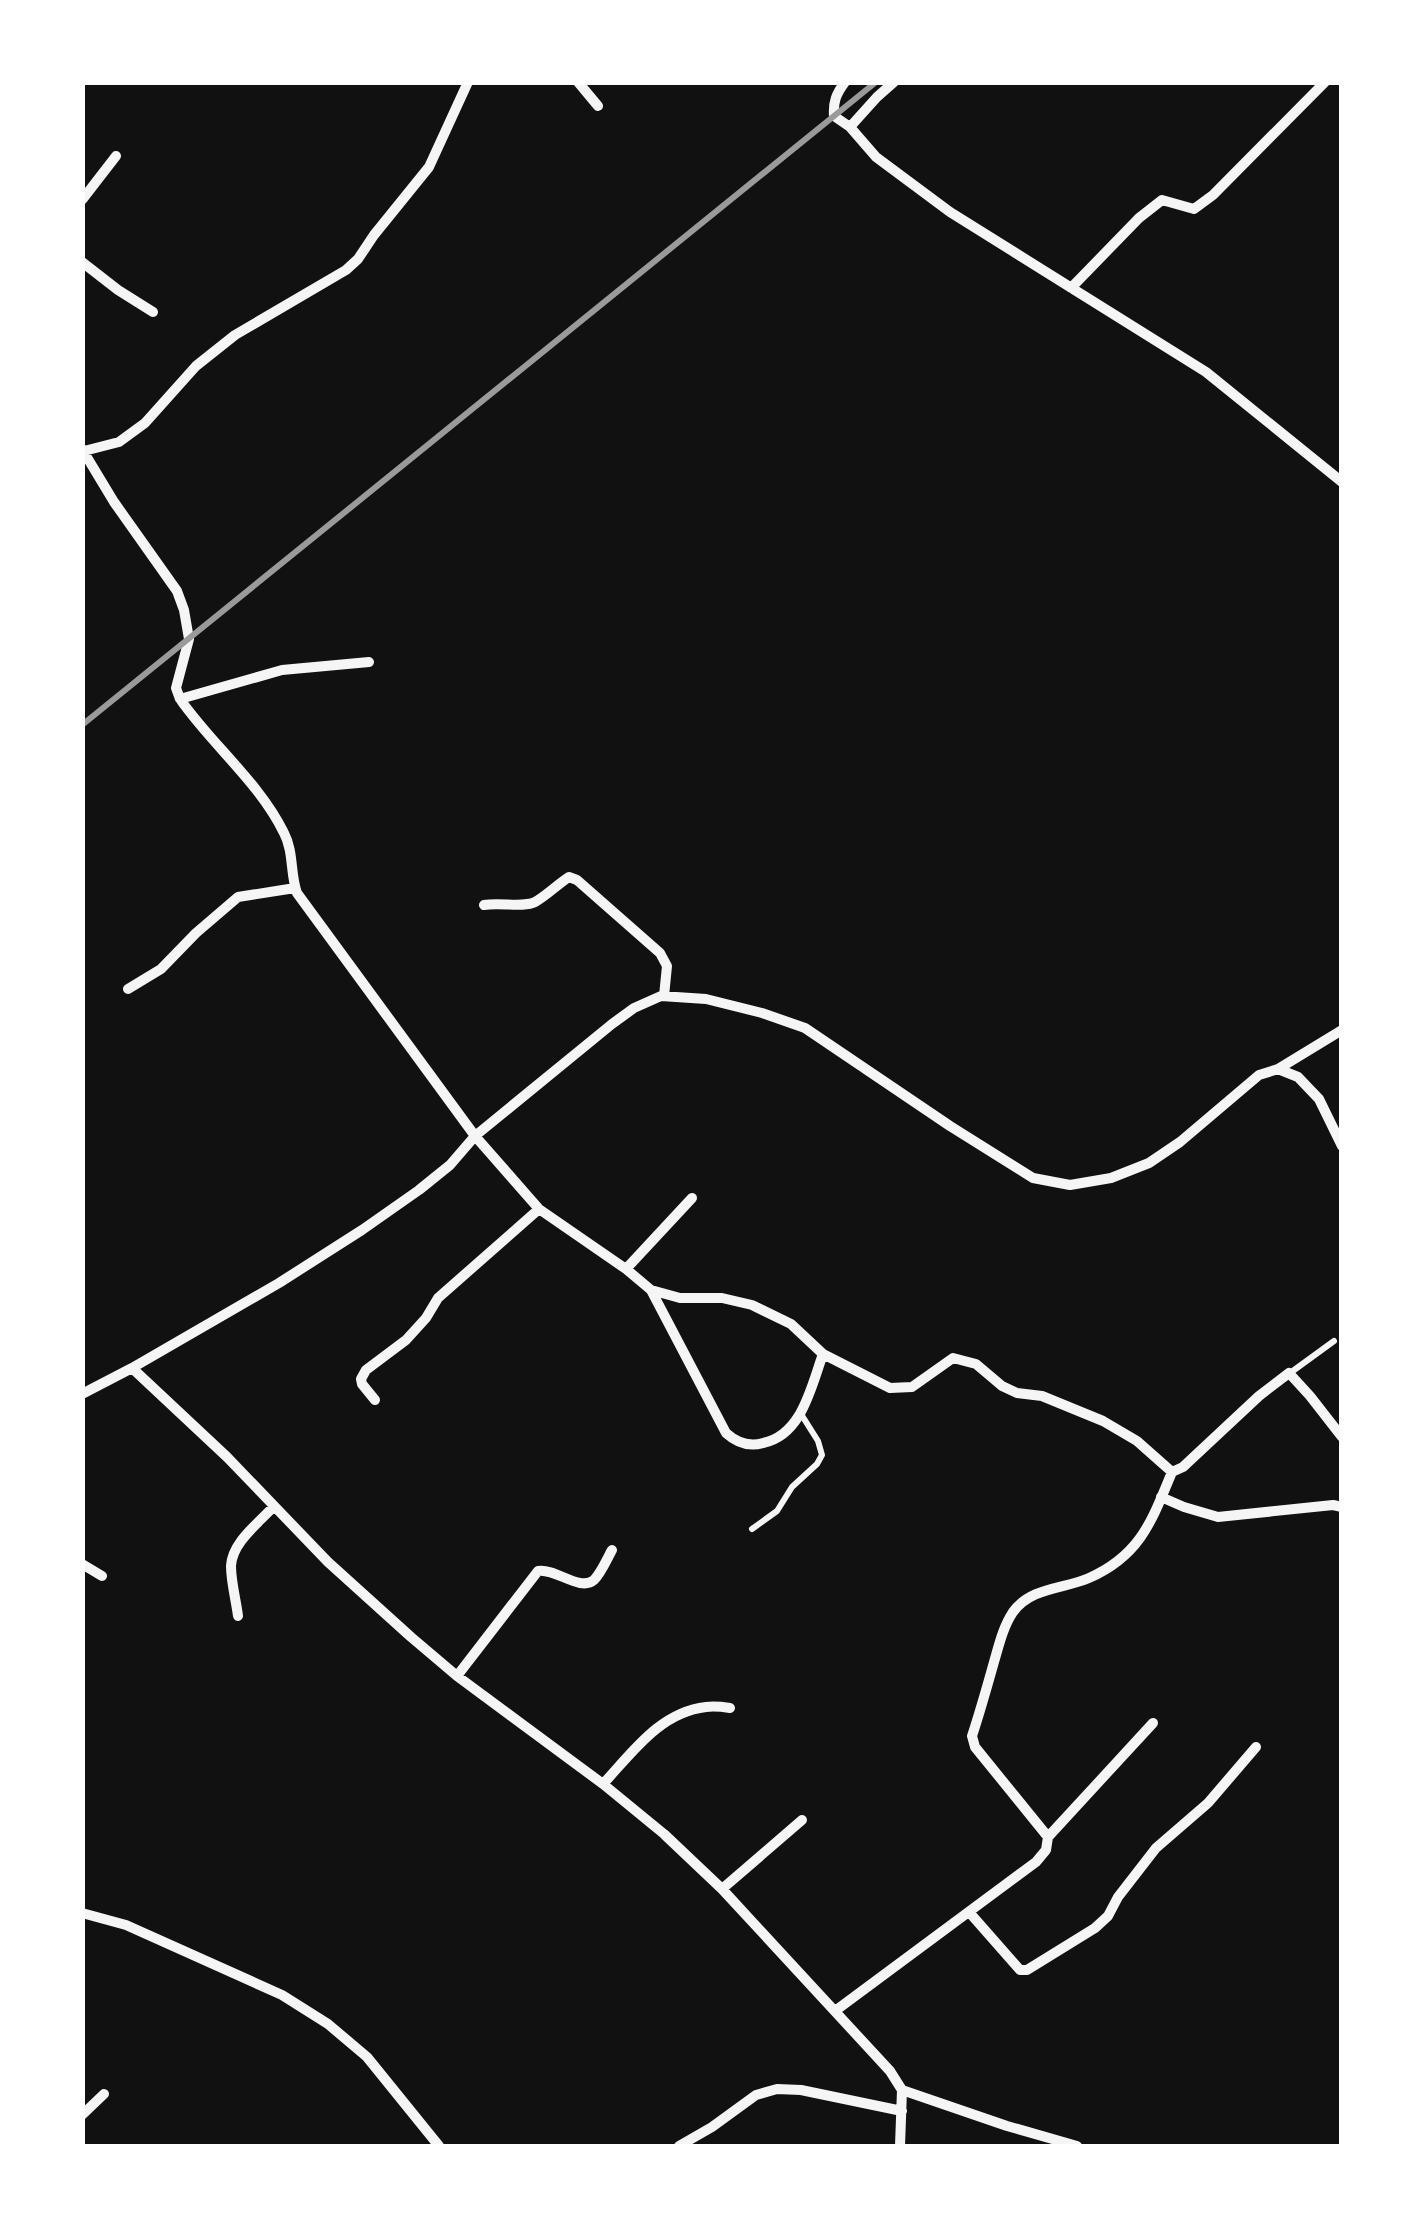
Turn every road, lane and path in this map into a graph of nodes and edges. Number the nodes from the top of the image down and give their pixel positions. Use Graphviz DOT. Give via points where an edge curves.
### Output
graph roads {
  1 [pos="468,82"];
  2 [pos="578,82"];
  3 [pos="845,82"];
  4 [pos="894,82"];
  5 [pos="1321,84"];
  6 [pos="598,106"];
  7 [pos="850,128"];
  8 [pos="116,156"];
  9 [pos="82,200"];
  10 [pos="82,262"];
  11 [pos="1071,288"];
  12 [pos="153,312"];
  13 [pos="83,450"];
  14 [pos="1341,481"];
  15 [pos="369,662"];
  16 [pos="180,699"];
  17 [pos="295,888"];
  18 [pos="484,905"];
  19 [pos="128,988"];
  20 [pos="664,996"];
  21 [pos="1342,1030"];
  22 [pos="1278,1069"];
  23 [pos="475,1136"];
  24 [pos="1342,1146"];
  25 [pos="692,1198"];
  26 [pos="539,1209"];
  27 [pos="626,1269"];
  28 [pos="651,1290"];
  29 [pos="1334,1341"];
  30 [pos="823,1354"];
  31 [pos="132,1368"];
  32 [pos="1289,1374"];
  33 [pos="82,1394"];
  34 [pos="375,1400"];
  35 [pos="800,1412"];
  36 [pos="1342,1438"];
  37 [pos="1172,1472"];
  38 [pos="1161,1497"];
  39 [pos="274,1506"];
  40 [pos="1342,1507"];
  41 [pos="752,1530"];
  42 [pos="612,1550"];
  43 [pos="82,1564"];
  44 [pos="102,1576"];
  45 [pos="238,1616"];
  46 [pos="457,1676"];
  47 [pos="730,1708"];
  48 [pos="1153,1723"];
  49 [pos="1256,1747"];
  50 [pos="604,1784"];
  51 [pos="802,1820"];
  52 [pos="1048,1837"];
  53 [pos="722,1890"];
  54 [pos="82,1912"];
  55 [pos="970,1912"];
  56 [pos="835,2011"];
  57 [pos="902,2090"];
  58 [pos="104,2094"];
  59 [pos="902,2112"];
  60 [pos="82,2114"];
  61 [pos="439,2146"];
  62 [pos="679,2146"];
  63 [pos="900,2146"];
  64 [pos="1077,2146"];
  1 -- 13 [label="street" via="429,167 358,259 196,366 119,442"];
  2 -- 6 [label="street"];
  3 -- 7 [label="street" via="834,116"];
  4 -- 7 [label="street"];
  5 -- 11 [label="street" via="1214,194 1194,209 1162,200"];
  7 -- 11 [label="street" via="876,157 950,212"];
  8 -- 9 [label="street"];
  10 -- 12 [label="street"];
  11 -- 14 [label="street" via="1206,372"];
  13 -- 16 [label="street" via="177,592 189,639 176,688"];
  15 -- 16 [label="street" via="282,670"];
  16 -- 17 [label="street" via="286,836"];
  17 -- 19 [label="street" via="238,898 161,968"];
  17 -- 23 [label="street"];
  18 -- 20 [label="street" via="534,902 569,877 577,880 660,953 667,966"];
  20 -- 22 [label="street" via="706,999 805,1028 1034,1178 1070,1184 1149,1163 1258,1076"];
  20 -- 23 [label="street" via="634,1008"];
  21 -- 22 [label="street"];
  22 -- 24 [label="street" via="1298,1077 1319,1098"];
  23 -- 26 [label="street"];
  23 -- 31 [label="street" via="450,1165 362,1230"];
  25 -- 27 [label="street"];
  26 -- 27 [label="street"];
  26 -- 34 [label="street" via="438,1298 406,1340 362,1374"];
  27 -- 28 [label="street"];
  28 -- 30 [label="street" via="752,1305 791,1324"];
  28 -- 35 [label="street" via="733,1439 770,1442"];
  29 -- 32 [label="lane"];
  30 -- 35 [label="street"];
  30 -- 37 [label="street" via="890,1388 912,1386 954,1358 976,1364 1017,1393 1104,1421"];
  31 -- 33 [label="street"];
  31 -- 39 [label="street"];
  32 -- 36 [label="street"];
  32 -- 37 [label="street"];
  35 -- 41 [label="lane" via="822,1456"];
  37 -- 38 [label="street"];
  38 -- 40 [label="street" via="1218,1517"];
  38 -- 52 [label="street" via="1144,1536 1120,1560 1029,1598 1004,1630 972,1736"];
  39 -- 45 [label="street" via="234,1552"];
  39 -- 46 [label="street"];
  42 -- 46 [label="street" via="586,1584 538,1571"];
  43 -- 44 [label="street"];
  46 -- 50 [label="street"];
  47 -- 50 [label="street" via="705,1707 654,1729"];
  48 -- 52 [label="street"];
  49 -- 55 [label="street" via="1208,1803 1156,1848 1108,1916 1027,1970"];
  50 -- 53 [label="street"];
  51 -- 53 [label="street"];
  52 -- 55 [label="street" via="1036,1862"];
  53 -- 56 [label="street"];
  54 -- 61 [label="street" via="126,1924 282,1994 328,2024 367,2057"];
  55 -- 56 [label="street"];
  56 -- 57 [label="street"];
  57 -- 59 [label="street"];
  57 -- 64 [label="street"];
  58 -- 60 [label="street"];
  59 -- 62 [label="street" via="777,2088"];
  59 -- 63 [label="street"];
}
